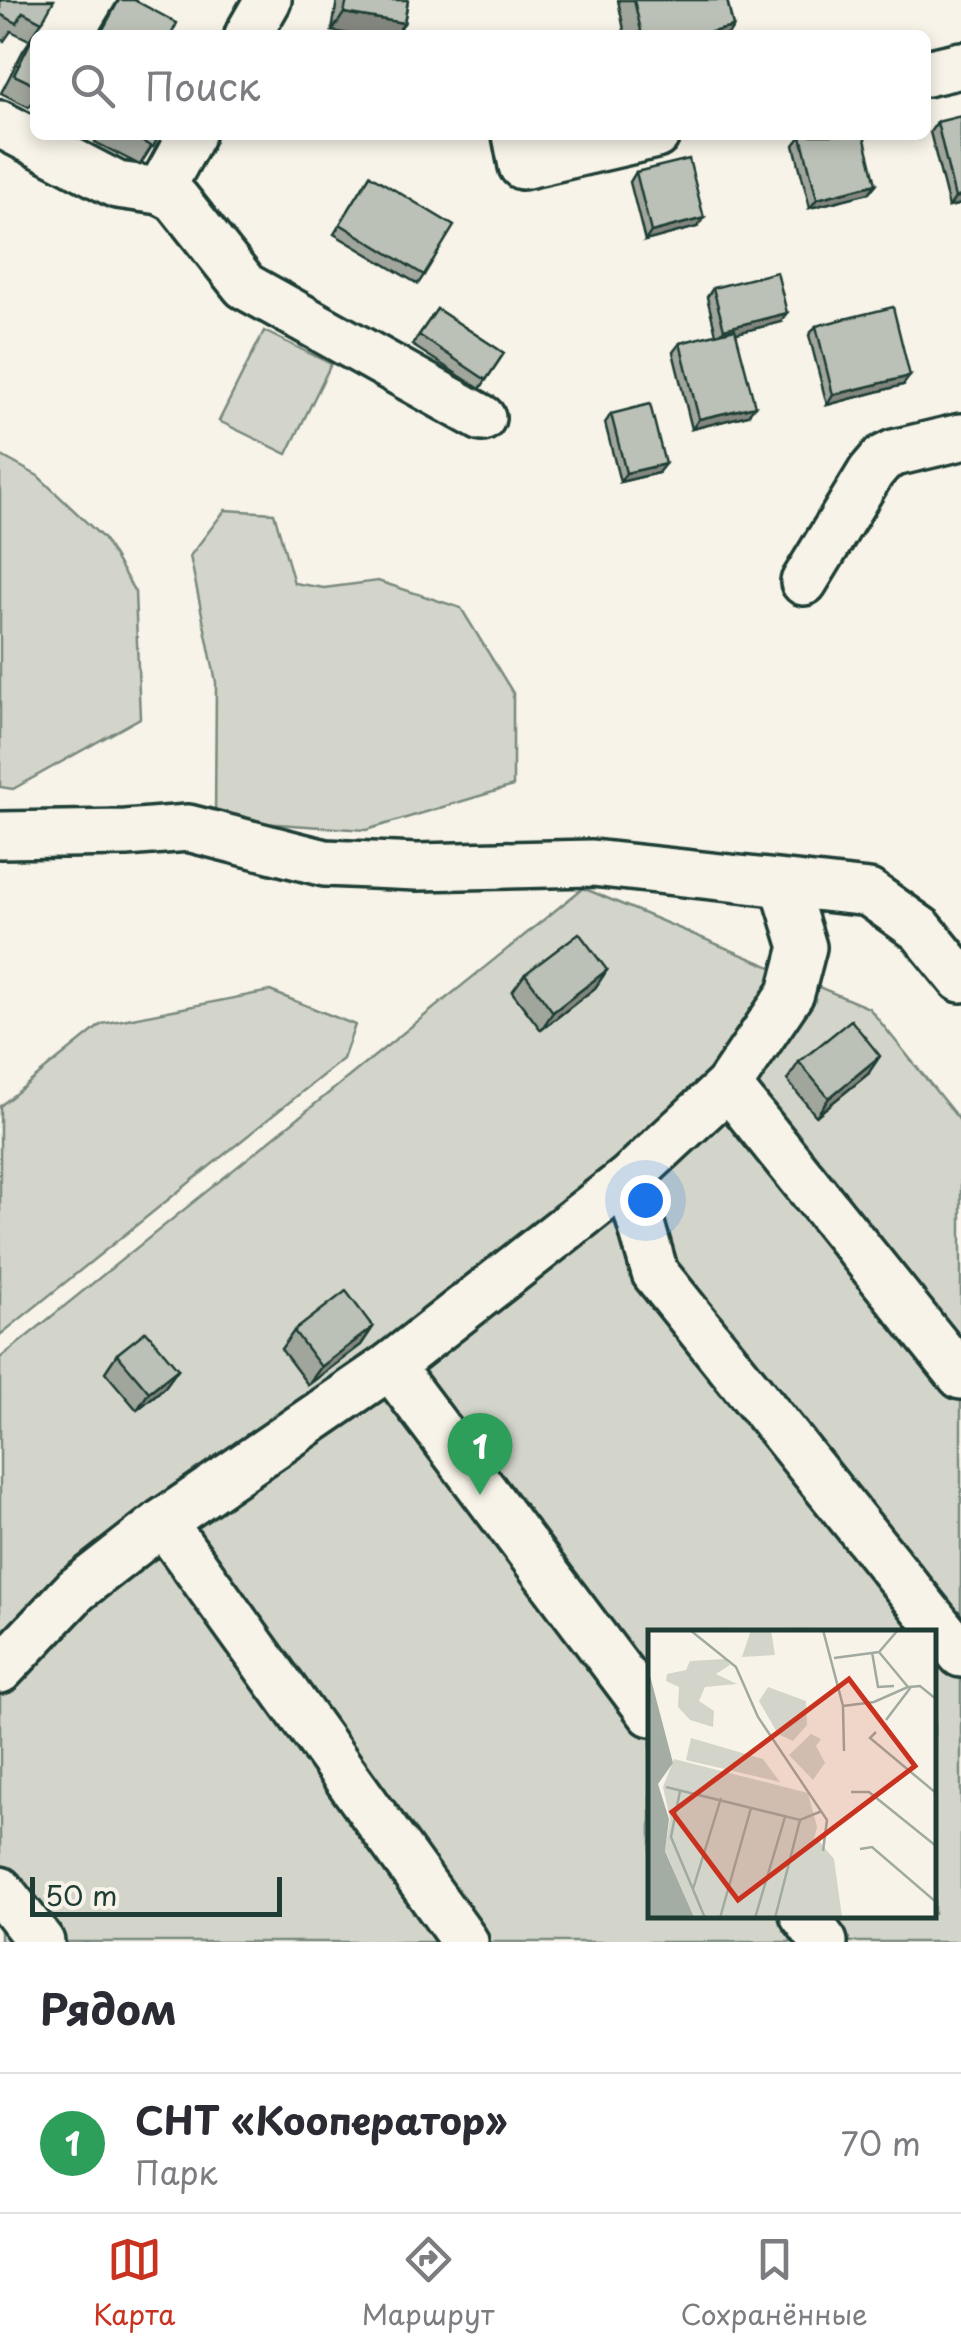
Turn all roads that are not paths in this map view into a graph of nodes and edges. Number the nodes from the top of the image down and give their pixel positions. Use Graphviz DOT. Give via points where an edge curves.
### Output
graph roads {
  1 [pos="268,0"];
  2 [pos="251,30"];
  3 [pos="961,65"];
  4 [pos="931,72"];
  5 [pos="0,124"];
  6 [pos="30,140"];
  7 [pos="31,140"];
  8 [pos="189,140"];
  9 [pos="610,140"];
  10 [pos="519,150"];
  11 [pos="160,190"];
  12 [pos="482,418"];
  13 [pos="961,437"];
  14 [pos="804,582"];
  15 [pos="0,835"];
  16 [pos="784,886"];
  17 [pos="961,979"];
  18 [pos="728,1086"];
  19 [pos="628,1179"];
  20 [pos="390,1366"];
  21 [pos="961,1376"];
  22 [pos="164,1522"];
  23 [pos="961,1654"];
  24 [pos="0,1670"];
  25 [pos="648,1708"];
  26 [pos="0,1890"];
  27 [pos="805,1917"];
  28 [pos="41,1942"];
  29 [pos="465,1942"];
  30 [pos="824,1942"];
  1 -- 2 [label="street"];
  3 -- 4 [label="street"];
  5 -- 6 [label="street"];
  7 -- 11 [label="street" via="117,185"];
  8 -- 11 [label="street"];
  9 -- 10 [label="street"];
  11 -- 12 [label="street" via="176,199 246,286"];
  13 -- 14 [label="street" via="882,460"];
  15 -- 16 [label="street" via="188,828 325,864 592,863"];
  16 -- 17 [label="street" via="869,893 921,930"];
  16 -- 18 [label="street" via="802,947 791,993"];
  18 -- 19 [label="street"];
  18 -- 21 [label="street"];
  19 -- 20 [label="street"];
  19 -- 23 [label="street" via="654,1272"];
  20 -- 22 [label="street"];
  20 -- 25 [label="street"];
  22 -- 24 [label="street" via="76,1590"];
  22 -- 29 [label="street"];
  26 -- 28 [label="street"];
  27 -- 30 [label="street"];
}
